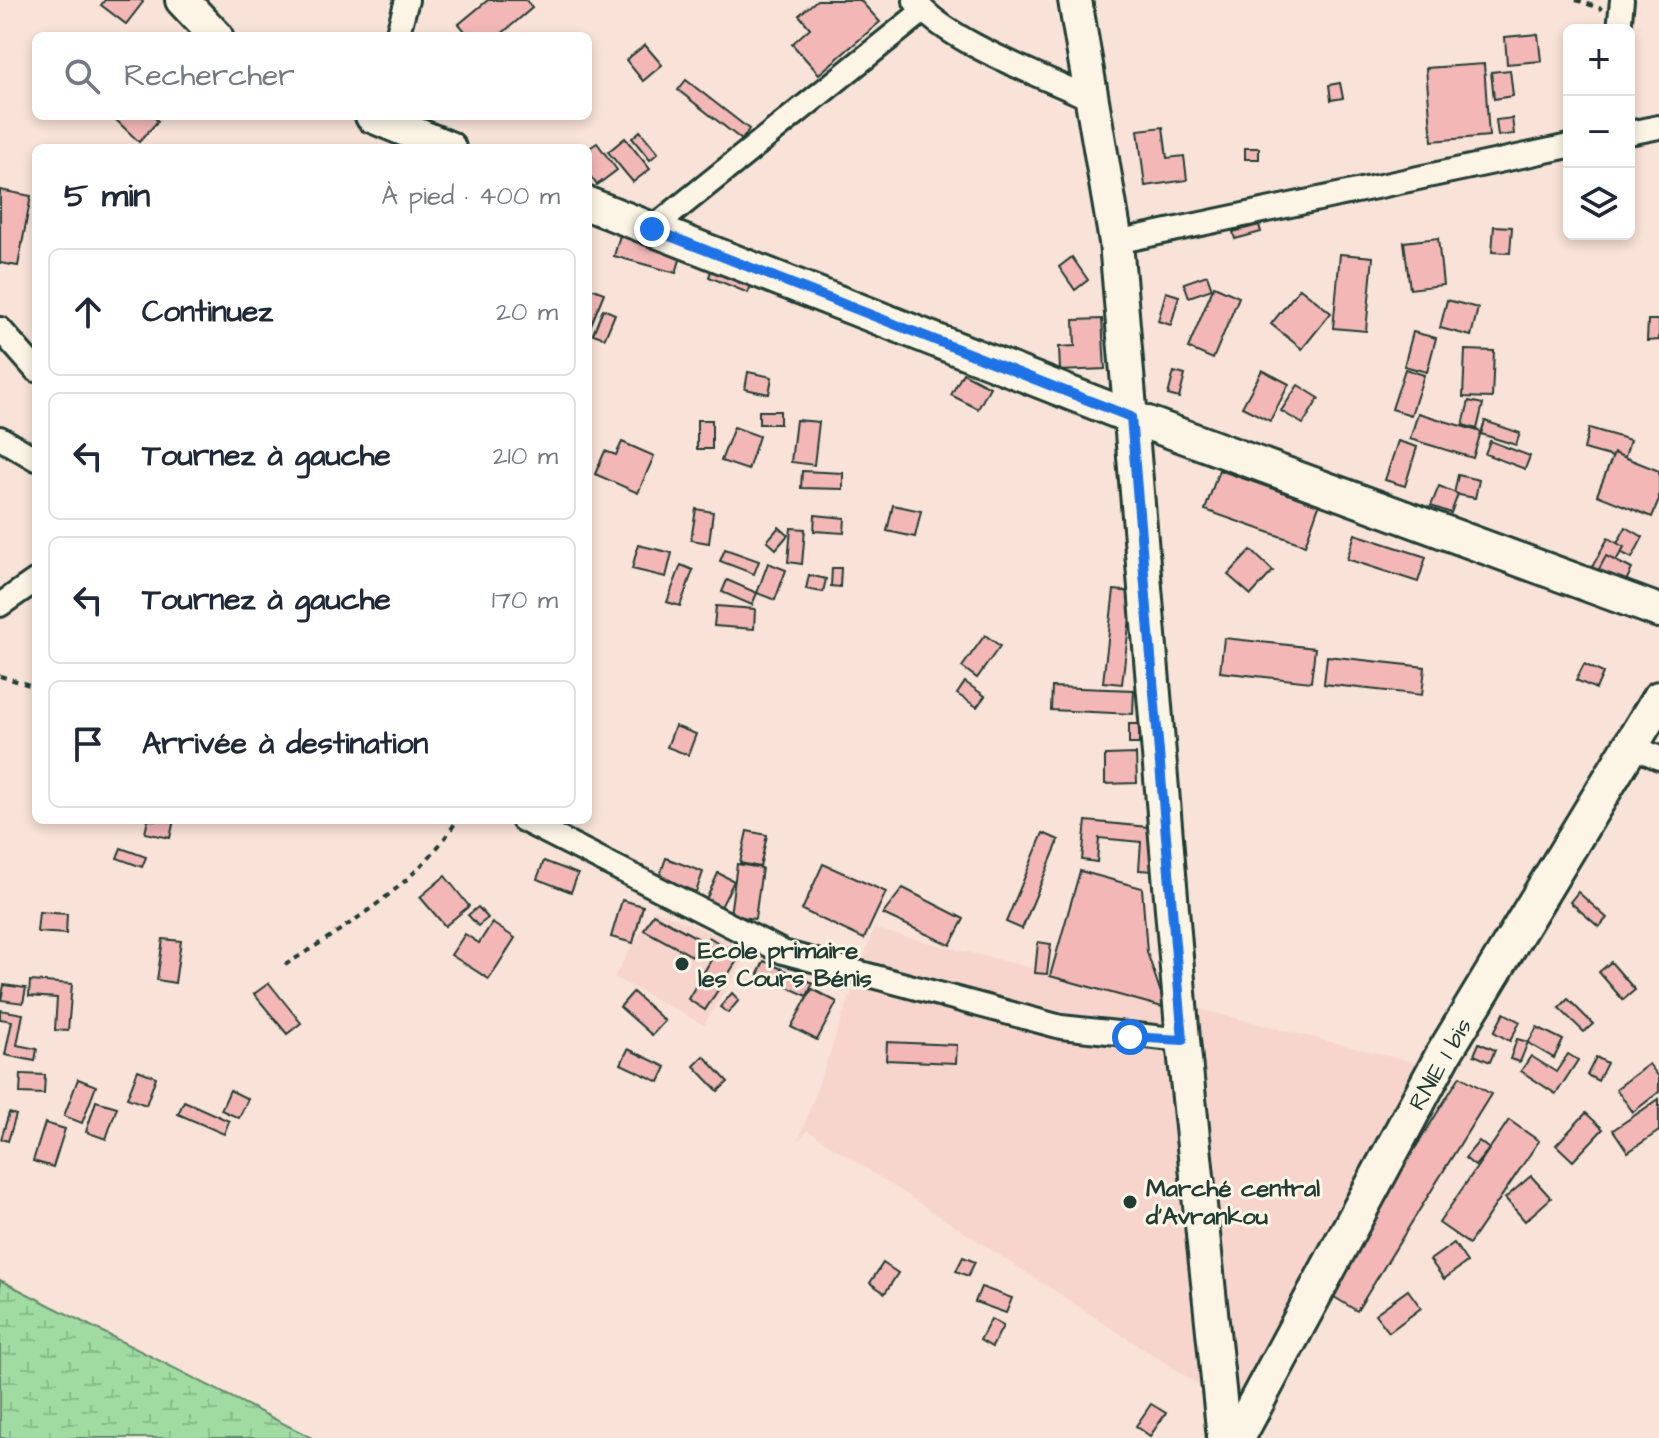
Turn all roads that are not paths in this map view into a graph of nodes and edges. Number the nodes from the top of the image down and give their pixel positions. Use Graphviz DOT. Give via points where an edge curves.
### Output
graph roads {
  1 [pos="182,0"];
  2 [pos="407,0"];
  3 [pos="1075,0"];
  4 [pos="1622,0"];
  5 [pos="919,6"];
  6 [pos="1620,24"];
  7 [pos="212,32"];
  8 [pos="398,32"];
  9 [pos="1089,98"];
  10 [pos="386,120"];
  11 [pos="1659,127"];
  12 [pos="1635,132"];
  13 [pos="440,144"];
  14 [pos="1563,147"];
  15 [pos="592,206"];
  16 [pos="652,229"];
  17 [pos="1116,242"];
  18 [pos="0,329"];
  19 [pos="32,365"];
  20 [pos="1131,417"];
  21 [pos="0,438"];
  22 [pos="32,457"];
  23 [pos="32,583"];
  24 [pos="0,605"];
  25 [pos="1659,611"];
  26 [pos="1659,699"];
  27 [pos="1645,752"];
  28 [pos="531,824"];
  29 [pos="1183,1040"];
  30 [pos="1224,1438"];
  31 [pos="1237,1438"];
  1 -- 7 [label="main road"];
  2 -- 8 [label="street"];
  3 -- 9 [label="main road"];
  4 -- 6 [label="street"];
  5 -- 9 [label="street" via="959,36"];
  5 -- 16 [label="street"];
  9 -- 17 [label="main road"];
  10 -- 13 [label="main road"];
  11 -- 12 [label="street"];
  14 -- 17 [label="street"];
  15 -- 16 [label="main road"];
  16 -- 20 [label="main road"];
  17 -- 20 [label="main road"];
  18 -- 19 [label="street"];
  20 -- 25 [label="main road"];
  20 -- 29 [label="main road"];
  21 -- 22 [label="street"];
  23 -- 24 [label="street"];
  26 -- 27 [label="main road, RNIE 1 bis"];
  27 -- 31 [label="main road, RNIE 1 bis" via="1443,1055"];
  28 -- 29 [label="street" via="783,952 1061,1027"];
  29 -- 30 [label="main road"];
}
